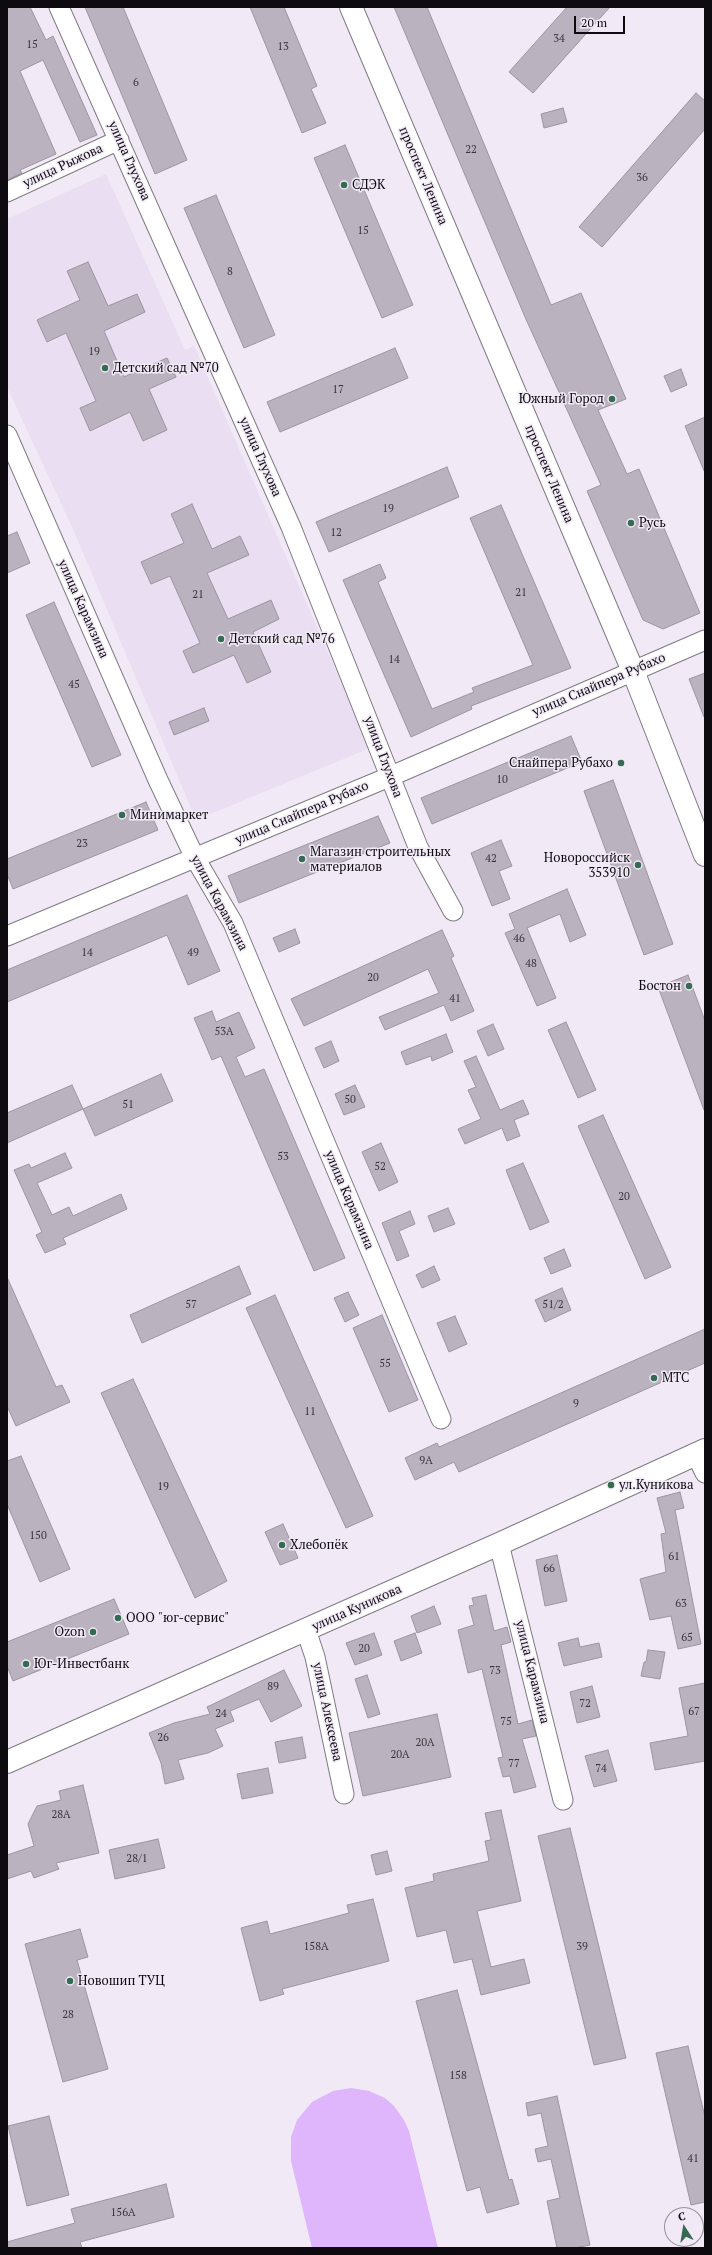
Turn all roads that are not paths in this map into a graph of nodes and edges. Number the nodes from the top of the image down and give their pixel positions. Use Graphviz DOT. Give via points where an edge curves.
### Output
graph roads {
  1 [pos="59,7"];
  2 [pos="351,7"];
  3 [pos="119,140"];
  4 [pos="7,192"];
  5 [pos="7,435"];
  6 [pos="705,640"];
  7 [pos="633,671"];
  8 [pos="389,777"];
  9 [pos="705,855"];
  10 [pos="195,858"];
  11 [pos="453,911"];
  12 [pos="7,936"];
  13 [pos="440,1419"];
  14 [pos="702,1459"];
  15 [pos="499,1544"];
  16 [pos="306,1630"];
  17 [pos="7,1762"];
  18 [pos="344,1794"];
  19 [pos="563,1800"];
  1 -- 3 [label="street, улица Глухова"];
  2 -- 7 [label="street, проспект Ленина"];
  3 -- 4 [label="street, улица Рыжова"];
  3 -- 8 [label="street, улица Глухова" via="291,527 381,749"];
  5 -- 10 [label="street, улица Карамзина" via="158,780"];
  6 -- 7 [label="street, улица Снайпера Рубахо"];
  7 -- 8 [label="street, улица Снайпера Рубахо"];
  7 -- 9 [label="street, проспект Ленина"];
  8 -- 10 [label="street, улица Снайпера Рубахо"];
  8 -- 11 [label="street, улица Глухова" via="418,846"];
  10 -- 12 [label="street, улица Снайпера Рубахо"];
  10 -- 13 [label="street, улица Карамзина" via="233,924"];
  14 -- 15 [label="street, улица Куникова"];
  15 -- 16 [label="street, улица Куникова"];
  15 -- 19 [label="street, улица Карамзина"];
  16 -- 17 [label="street, улица Куникова"];
  16 -- 18 [label="street, улица Алексеева" via="315,1657"];
}
